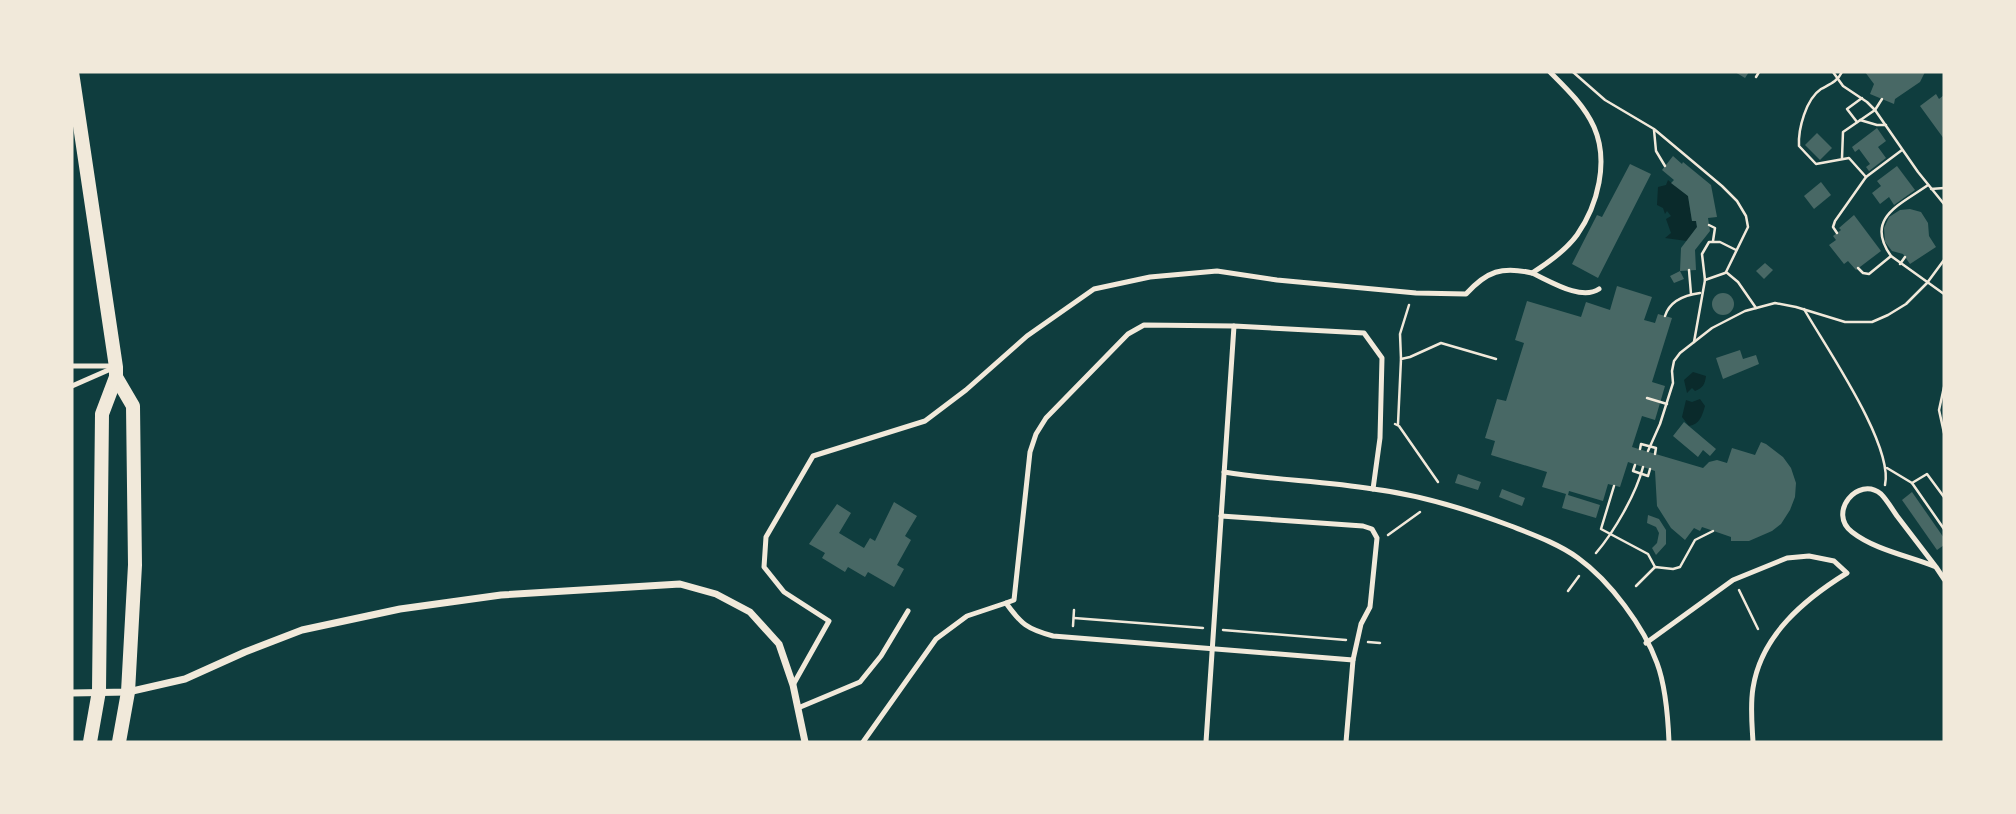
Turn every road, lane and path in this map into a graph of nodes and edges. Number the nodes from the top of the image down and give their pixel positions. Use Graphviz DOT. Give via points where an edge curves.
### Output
graph roads {
  1 [pos="72,72"];
  2 [pos="1550,72"];
  3 [pos="1573,72"];
  4 [pos="1759,72"];
  5 [pos="1833,72"];
  6 [pos="1842,72"];
  7 [pos="1756,77"];
  8 [pos="1839,79"];
  9 [pos="1862,98"];
  10 [pos="1882,99"];
  11 [pos="1875,110"];
  12 [pos="1859,121"];
  13 [pos="1886,125"];
  14 [pos="1654,129"];
  15 [pos="1902,150"];
  16 [pos="1842,158"];
  17 [pos="1665,166"];
  18 [pos="1866,177"];
  19 [pos="1930,187"];
  20 [pos="1944,188"];
  21 [pos="1944,204"];
  22 [pos="1709,225"];
  23 [pos="1840,229"];
  24 [pos="1713,241"];
  25 [pos="1703,250"];
  26 [pos="1736,250"];
  27 [pos="1709,252"];
  28 [pos="1891,257"];
  29 [pos="1905,257"];
  30 [pos="1944,260"];
  31 [pos="1899,264"];
  32 [pos="1858,268"];
  33 [pos="1689,270"];
  34 [pos="1726,272"];
  35 [pos="1532,273"];
  36 [pos="1705,280"];
  37 [pos="1927,283"];
  38 [pos="1599,289"];
  39 [pos="1702,292"];
  40 [pos="1691,294"];
  41 [pos="1944,294"];
  42 [pos="1412,300"];
  43 [pos="1756,308"];
  44 [pos="1804,309"];
  45 [pos="1665,316"];
  46 [pos="1234,327"];
  47 [pos="1694,342"];
  48 [pos="1401,359"];
  49 [pos="1496,359"];
  50 [pos="72,366"];
  51 [pos="116,372"];
  52 [pos="72,386"];
  53 [pos="1944,387"];
  54 [pos="1647,398"];
  55 [pos="1667,404"];
  56 [pos="1944,433"];
  57 [pos="1649,446"];
  58 [pos="1640,449"];
  59 [pos="1648,452"];
  60 [pos="1655,454"];
  61 [pos="1635,465"];
  62 [pos="1643,467"];
  63 [pos="1886,468"];
  64 [pos="1650,469"];
  65 [pos="1224,471"];
  66 [pos="1641,473"];
  67 [pos="1438,482"];
  68 [pos="1912,483"];
  69 [pos="1614,486"];
  70 [pos="1373,489"];
  71 [pos="1881,495"];
  72 [pos="1944,497"];
  73 [pos="1420,512"];
  74 [pos="1221,516"];
  75 [pos="1944,528"];
  76 [pos="1713,531"];
  77 [pos="1391,533"];
  78 [pos="1611,533"];
  79 [pos="1596,553"];
  80 [pos="1656,567"];
  81 [pos="1936,567"];
  82 [pos="1579,576"];
  83 [pos="1944,579"];
  84 [pos="1636,586"];
  85 [pos="1738,590"];
  86 [pos="1568,591"];
  87 [pos="1006,603"];
  88 [pos="1074,610"];
  89 [pos="908,611"];
  90 [pos="1073,618"];
  91 [pos="1203,628"];
  92 [pos="1758,629"];
  93 [pos="1072,630"];
  94 [pos="1223,630"];
  95 [pos="1349,640"];
  96 [pos="1368,642"];
  97 [pos="1380,643"];
  98 [pos="1646,643"];
  99 [pos="1212,649"];
  100 [pos="1353,660"];
  101 [pos="793,685"];
  102 [pos="99,691"];
  103 [pos="128,692"];
  104 [pos="72,693"];
  105 [pos="798,708"];
  106 [pos="90,742"];
  107 [pos="119,742"];
  108 [pos="806,742"];
  109 [pos="863,742"];
  110 [pos="1206,742"];
  111 [pos="1346,742"];
  112 [pos="1669,742"];
  113 [pos="1753,742"];
  1 -- 51 [label="main road"];
  2 -- 35 [label="lane" via="1593,125 1599,145 1599,182 1595,202 1577,236"];
  3 -- 14 [label="path" via="1605,100"];
  4 -- 7 [label="path"];
  5 -- 8 [label="path"];
  6 -- 8 [label="path"];
  8 -- 9 [label="path"];
  8 -- 16 [label="path" via="1814,96 1798,143 1814,163"];
  9 -- 11 [label="path"];
  9 -- 12 [label="path" via="1847,109"];
  10 -- 11 [label="path"];
  11 -- 12 [label="path"];
  11 -- 13 [label="path"];
  12 -- 13 [label="path"];
  12 -- 16 [label="path" via="1843,132"];
  13 -- 15 [label="path"];
  14 -- 17 [label="path" via="1656,151"];
  14 -- 26 [label="path" via="1740,205 1748,224"];
  15 -- 18 [label="path"];
  15 -- 19 [label="path"];
  16 -- 18 [label="path" via="1851,159"];
  18 -- 23 [label="path" via="1835,221 1836,233"];
  19 -- 20 [label="path"];
  19 -- 21 [label="path"];
  19 -- 28 [label="path" via="1885,215 1881,243"];
  22 -- 24 [label="path" via="1715,228"];
  24 -- 25 [label="path"];
  24 -- 26 [label="path"];
  25 -- 27 [label="path"];
  25 -- 36 [label="path"];
  26 -- 34 [label="path"];
  28 -- 31 [label="path"];
  28 -- 32 [label="path" via="1868,274"];
  29 -- 31 [label="path"];
  30 -- 37 [label="path"];
  31 -- 37 [label="path"];
  33 -- 40 [label="path"];
  34 -- 36 [label="path"];
  34 -- 43 [label="path"];
  35 -- 38 [label="lane" via="1576,291"];
  35 -- 101 [label="lane" via="1495,272 1466,294 1416,293 1217,271 1150,277 1094,289 1027,336 925,421 813,456 766,537 764,566 784,592 829,621"];
  36 -- 39 [label="path"];
  37 -- 41 [label="path"];
  37 -- 44 [label="path" via="1898,310 1872,321 1853,324"];
  39 -- 40 [label="path"];
  39 -- 47 [label="path"];
  40 -- 45 [label="path" via="1683,295"];
  42 -- 48 [label="path" via="1400,334"];
  43 -- 44 [label="path" via="1775,303"];
  43 -- 47 [label="path" via="1712,328"];
  44 -- 63 [label="path" via="1860,405"];
  46 -- 65 [label="lane"];
  46 -- 70 [label="lane" via="1364,333 1382,358"];
  46 -- 87 [label="lane" via="1144,325 1128,334 1046,418 1030,453 1014,600"];
  47 -- 55 [label="path" via="1674,361"];
  48 -- 49 [label="path" via="1440,343"];
  48 -- 67 [label="path" via="1396,424"];
  50 -- 51 [label="lane"];
  51 -- 52 [label="lane"];
  51 -- 102 [label="main road" via="102,414"];
  51 -- 103 [label="main road" via="133,406 135,565"];
  53 -- 56 [label="path" via="1940,410"];
  54 -- 55 [label="path"];
  55 -- 57 [label="path"];
  57 -- 58 [label="path" via="1641,444"];
  57 -- 59 [label="path"];
  57 -- 60 [label="path" via="1656,448"];
  61 -- 66 [label="path" via="1633,471"];
  62 -- 66 [label="path"];
  63 -- 68 [label="path"];
  63 -- 71 [label="path"];
  64 -- 66 [label="path" via="1648,475"];
  65 -- 70 [label="lane"];
  65 -- 74 [label="lane"];
  66 -- 78 [label="path"];
  68 -- 72 [label="path" via="1927,474"];
  68 -- 75 [label="path"];
  69 -- 78 [label="path" via="1601,529"];
  70 -- 98 [label="lane" via="1458,507 1566,550 1612,588"];
  71 -- 81 [label="lane"];
  71 -- 81 [label="lane" via="1865,490 1853,493 1844,504 1842,517 1849,530 1863,540"];
  73 -- 77 [label="path"];
  74 -- 99 [label="lane"];
  74 -- 100 [label="lane" via="1372,529 1377,538 1370,607"];
  76 -- 80 [label="path" via="1695,540 1680,568"];
  78 -- 79 [label="path"];
  78 -- 80 [label="path" via="1648,554"];
  80 -- 84 [label="path"];
  81 -- 83 [label="lane"];
  82 -- 86 [label="path"];
  85 -- 92 [label="path"];
  87 -- 99 [label="lane" via="1020,622 1053,636"];
  87 -- 109 [label="lane" via="967,616 936,639"];
  88 -- 90 [label="path"];
  89 -- 105 [label="lane" via="860,682"];
  90 -- 91 [label="path"];
  90 -- 93 [label="path"];
  94 -- 95 [label="path"];
  96 -- 97 [label="path"];
  98 -- 112 [label="lane" via="1658,664"];
  98 -- 113 [label="lane" via="1733,580 1787,558 1834,561 1847,573 1792,613 1761,661 1753,686"];
  99 -- 100 [label="lane"];
  99 -- 110 [label="lane"];
  100 -- 111 [label="lane"];
  101 -- 103 [label="street" via="779,645 750,612 716,594 680,584 501,595 400,609 302,630 185,679"];
  101 -- 105 [label="street"];
  102 -- 103 [label="street"];
  102 -- 104 [label="street"];
  102 -- 106 [label="main road"];
  103 -- 107 [label="main road"];
  105 -- 108 [label="street"];
}
